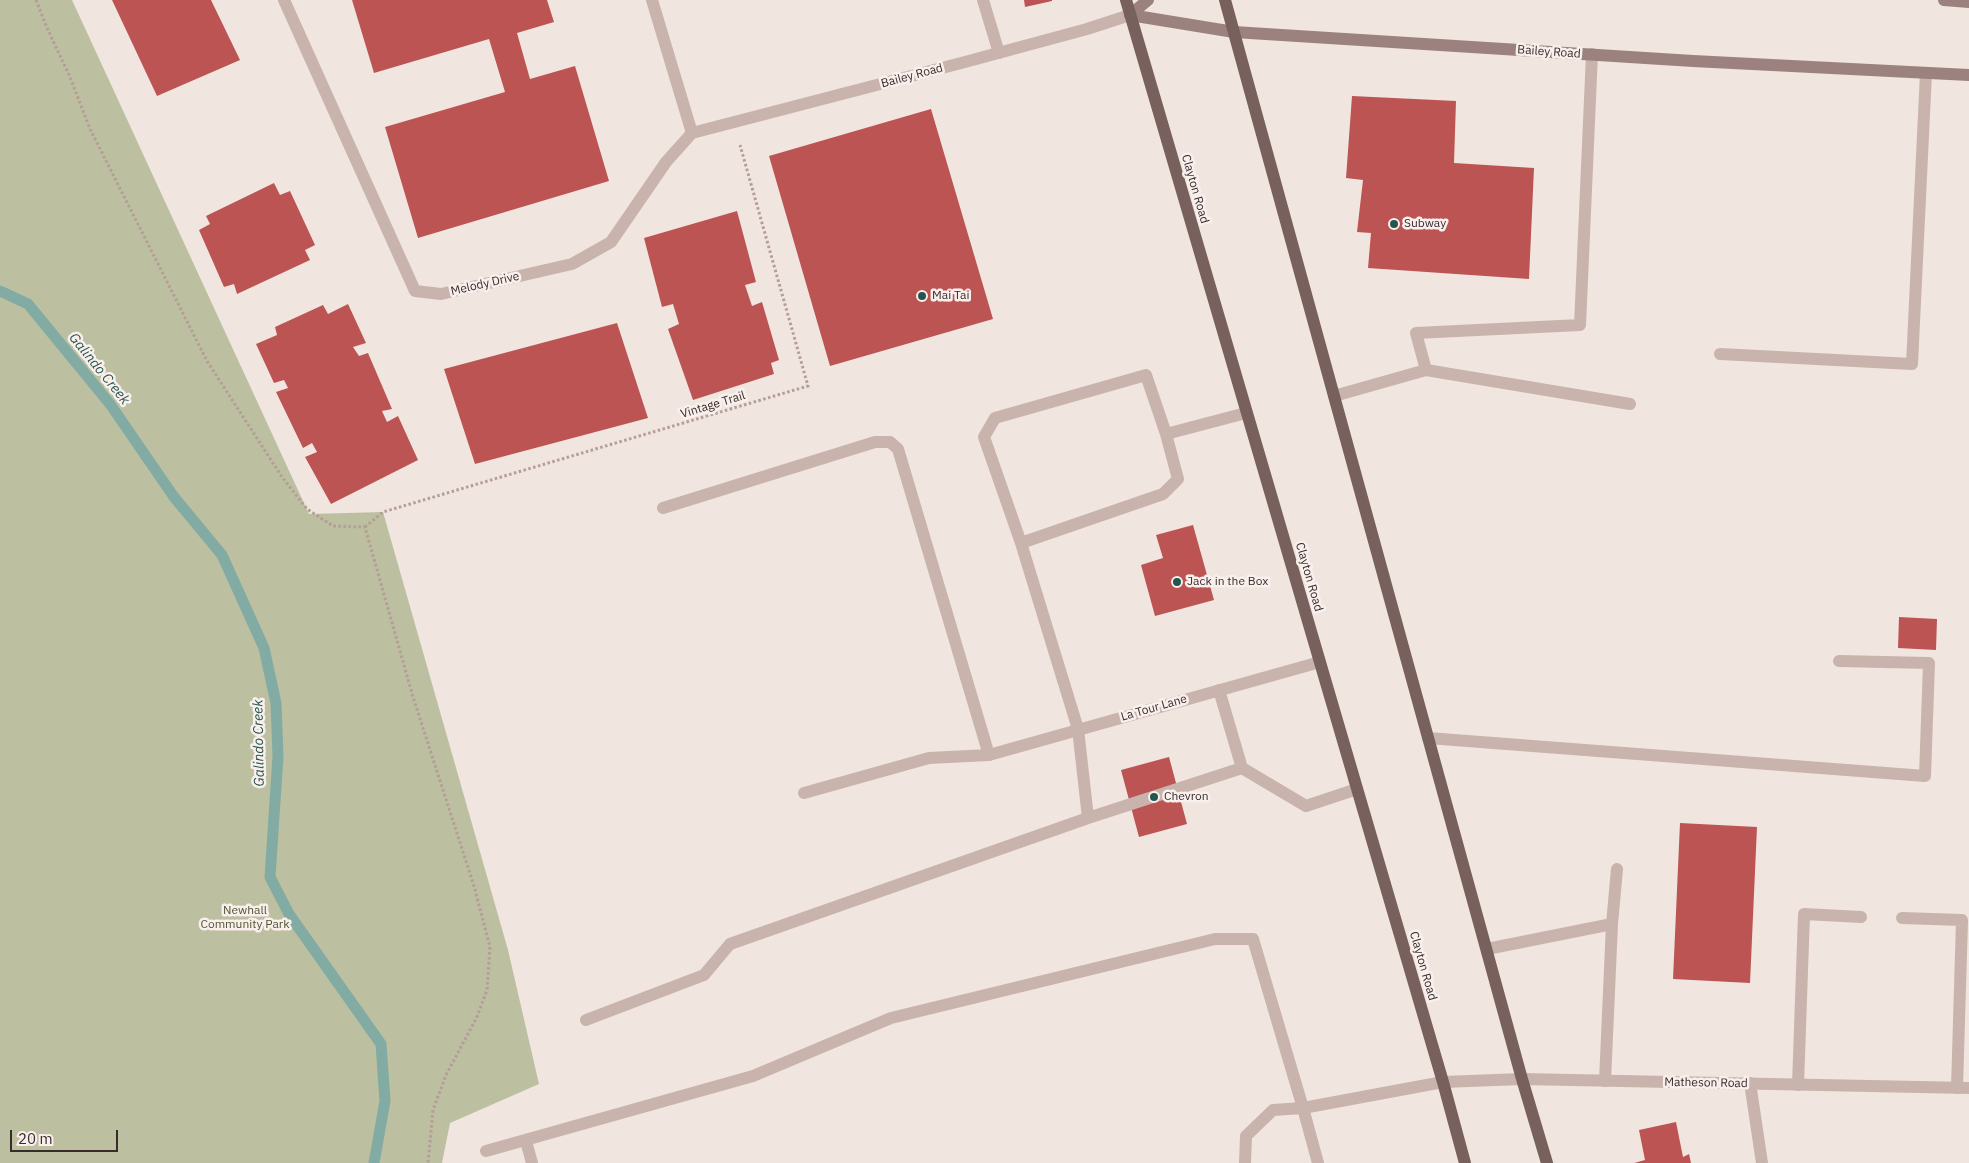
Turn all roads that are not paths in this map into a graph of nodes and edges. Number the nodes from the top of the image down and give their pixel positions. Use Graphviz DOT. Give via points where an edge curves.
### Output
graph roads {
  1 [pos="284,0"];
  2 [pos="652,0"];
  3 [pos="983,0"];
  4 [pos="1126,0"];
  5 [pos="1148,0"];
  6 [pos="1225,0"];
  7 [pos="1944,0"];
  8 [pos="1969,2"];
  9 [pos="1130,15"];
  10 [pos="1234,32"];
  11 [pos="999,53"];
  12 [pos="1592,54"];
  13 [pos="1926,72"];
  14 [pos="1969,75"];
  15 [pos="692,134"];
  16 [pos="1720,354"];
  17 [pos="1426,370"];
  18 [pos="1334,396"];
  19 [pos="1630,404"];
  20 [pos="1246,413"];
  21 [pos="1166,434"];
  22 [pos="663,508"];
  23 [pos="1021,543"];
  24 [pos="1320,662"];
  25 [pos="1839,662"];
  26 [pos="1219,690"];
  27 [pos="1078,729"];
  28 [pos="1428,738"];
  29 [pos="989,755"];
  30 [pos="1242,768"];
  31 [pos="1357,789"];
  32 [pos="804,793"];
  33 [pos="1088,818"];
  34 [pos="1617,869"];
  35 [pos="1861,917"];
  36 [pos="1902,918"];
  37 [pos="1612,924"];
  38 [pos="1486,949"];
  39 [pos="586,1020"];
  40 [pos="1522,1079"];
  41 [pos="1605,1081"];
  42 [pos="1443,1082"];
  43 [pos="1750,1084"];
  44 [pos="1798,1085"];
  45 [pos="1963,1088"];
  46 [pos="1303,1108"];
  47 [pos="526,1141"];
  48 [pos="486,1151"];
  49 [pos="532,1163"];
  50 [pos="1245,1163"];
  51 [pos="1318,1163"];
  52 [pos="1465,1163"];
  53 [pos="1547,1163"];
  54 [pos="1762,1163"];
  1 -- 15 [label="street, Melody Drive" via="415,291 441,294 572,264 603,247 611,242 666,162"];
  2 -- 15 [label="street"];
  3 -- 11 [label="street"];
  4 -- 9 [label="main road, Clayton Road"];
  5 -- 9 [label="street, Bailey Road"];
  6 -- 10 [label="main road"];
  7 -- 8 [label="street"];
  9 -- 10 [label="street, Bailey Road"];
  9 -- 11 [label="street, Bailey Road"];
  9 -- 20 [label="main road, Clayton Road"];
  10 -- 12 [label="street, Bailey Road"];
  10 -- 18 [label="main road"];
  11 -- 15 [label="street, Bailey Road"];
  12 -- 13 [label="street, Bailey Road"];
  12 -- 17 [label="street" via="1580,325 1416,332"];
  13 -- 14 [label="street, Bailey Road"];
  13 -- 16 [label="street" via="1912,364"];
  17 -- 18 [label="street"];
  17 -- 19 [label="street"];
  18 -- 28 [label="main road"];
  20 -- 21 [label="street"];
  20 -- 24 [label="main road, Clayton Road"];
  21 -- 23 [label="street" via="1178,479 1163,494"];
  21 -- 23 [label="street" via="1146,375 995,418 984,437"];
  22 -- 29 [label="street" via="876,442 890,442 898,449"];
  23 -- 27 [label="street"];
  24 -- 26 [label="street, La Tour Lane"];
  24 -- 31 [label="main road, Clayton Road"];
  25 -- 28 [label="street" via="1929,663 1926,776"];
  26 -- 27 [label="street, La Tour Lane"];
  26 -- 30 [label="street"];
  27 -- 29 [label="street, La Tour Lane"];
  27 -- 33 [label="street"];
  28 -- 38 [label="main road"];
  29 -- 32 [label="street, La Tour Lane" via="929,758"];
  30 -- 31 [label="street" via="1306,806"];
  30 -- 33 [label="street"];
  31 -- 42 [label="main road, Clayton Road"];
  33 -- 39 [label="street" via="730,944 704,975"];
  34 -- 37 [label="street"];
  35 -- 44 [label="street" via="1804,914"];
  36 -- 45 [label="street" via="1962,920"];
  37 -- 38 [label="street"];
  37 -- 41 [label="street"];
  38 -- 40 [label="main road"];
  40 -- 41 [label="street, Matheson Road"];
  40 -- 42 [label="street, Matheson Road"];
  40 -- 53 [label="main road"];
  41 -- 43 [label="street, Matheson Road"];
  42 -- 46 [label="street, Matheson Road"];
  42 -- 52 [label="main road, Clayton Road"];
  43 -- 44 [label="street, Matheson Road"];
  43 -- 54 [label="street"];
  44 -- 45 [label="street, Matheson Road"];
  46 -- 47 [label="street" via="1253,939 1215,939 891,1018 753,1076"];
  46 -- 50 [label="street, Matheson Road" via="1273,1110 1246,1136"];
  46 -- 51 [label="street"];
  47 -- 48 [label="street"];
  47 -- 49 [label="street"];
}
